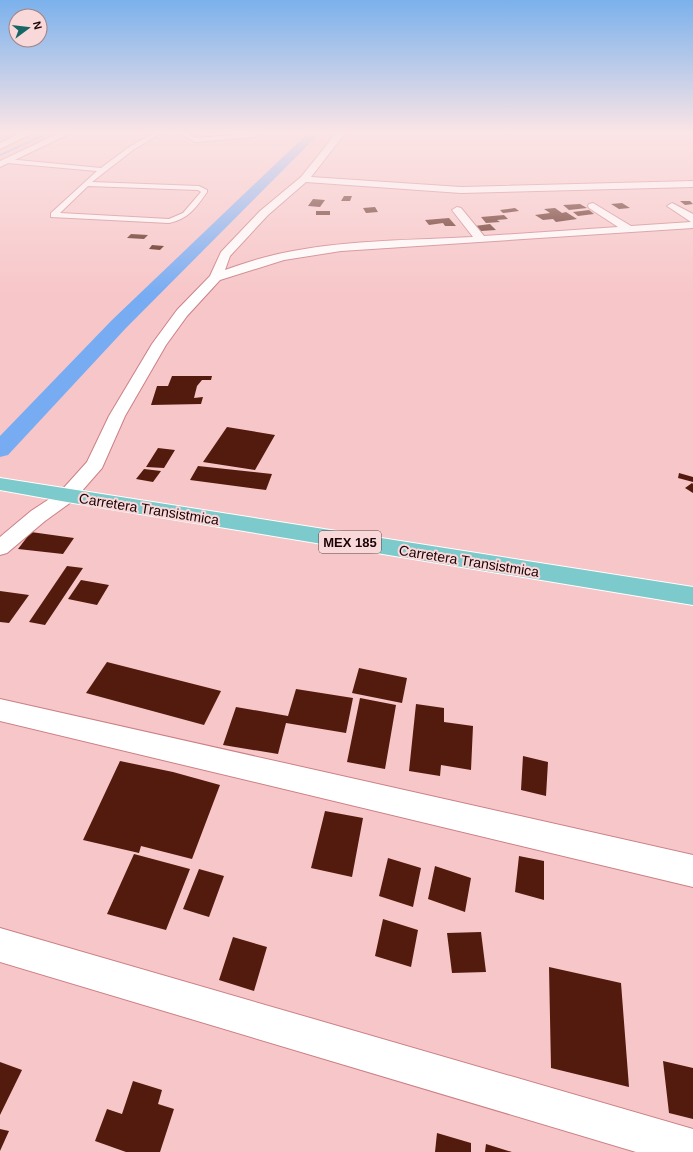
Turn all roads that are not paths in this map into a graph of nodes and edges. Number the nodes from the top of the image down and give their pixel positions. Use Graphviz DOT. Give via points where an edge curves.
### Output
graph roads {
  1 [pos="85,186"];
  2 [pos="136,186"];
  3 [pos="296,186"];
  4 [pos="400,186"];
  5 [pos="636,186"];
  6 [pos="593,206"];
  7 [pos="672,206"];
  8 [pos="457,210"];
  9 [pos="693,219"];
  10 [pos="693,226"];
  11 [pos="629,229"];
  12 [pos="481,240"];
  13 [pos="216,277"];
  14 [pos="4,485"];
  15 [pos="67,496"];
  16 [pos="0,548"];
  17 [pos="693,596"];
  18 [pos="0,710"];
  19 [pos="693,873"];
  20 [pos="0,945"];
  21 [pos="693,1149"];
  1 -- 2 [label="lane" via="54,215 178,220 187,215 205,191 199,188"];
  3 -- 13 [label="street" via="238,239 225,255"];
  4 -- 5 [label="street" via="461,190"];
  6 -- 11 [label="street"];
  7 -- 9 [label="street"];
  8 -- 12 [label="street"];
  10 -- 11 [label="street"];
  11 -- 12 [label="street"];
  12 -- 13 [label="street" via="404,242 294,254 256,263"];
  13 -- 15 [label="street" via="182,313 159,344 117,416 95,464"];
  14 -- 15 [label="main road, Carretera Transistmica / MEX 185"];
  15 -- 16 [label="street"];
  15 -- 17 [label="main road, Carretera Transistmica / MEX 185"];
  18 -- 19 [label="street"];
  20 -- 21 [label="street"];
}
